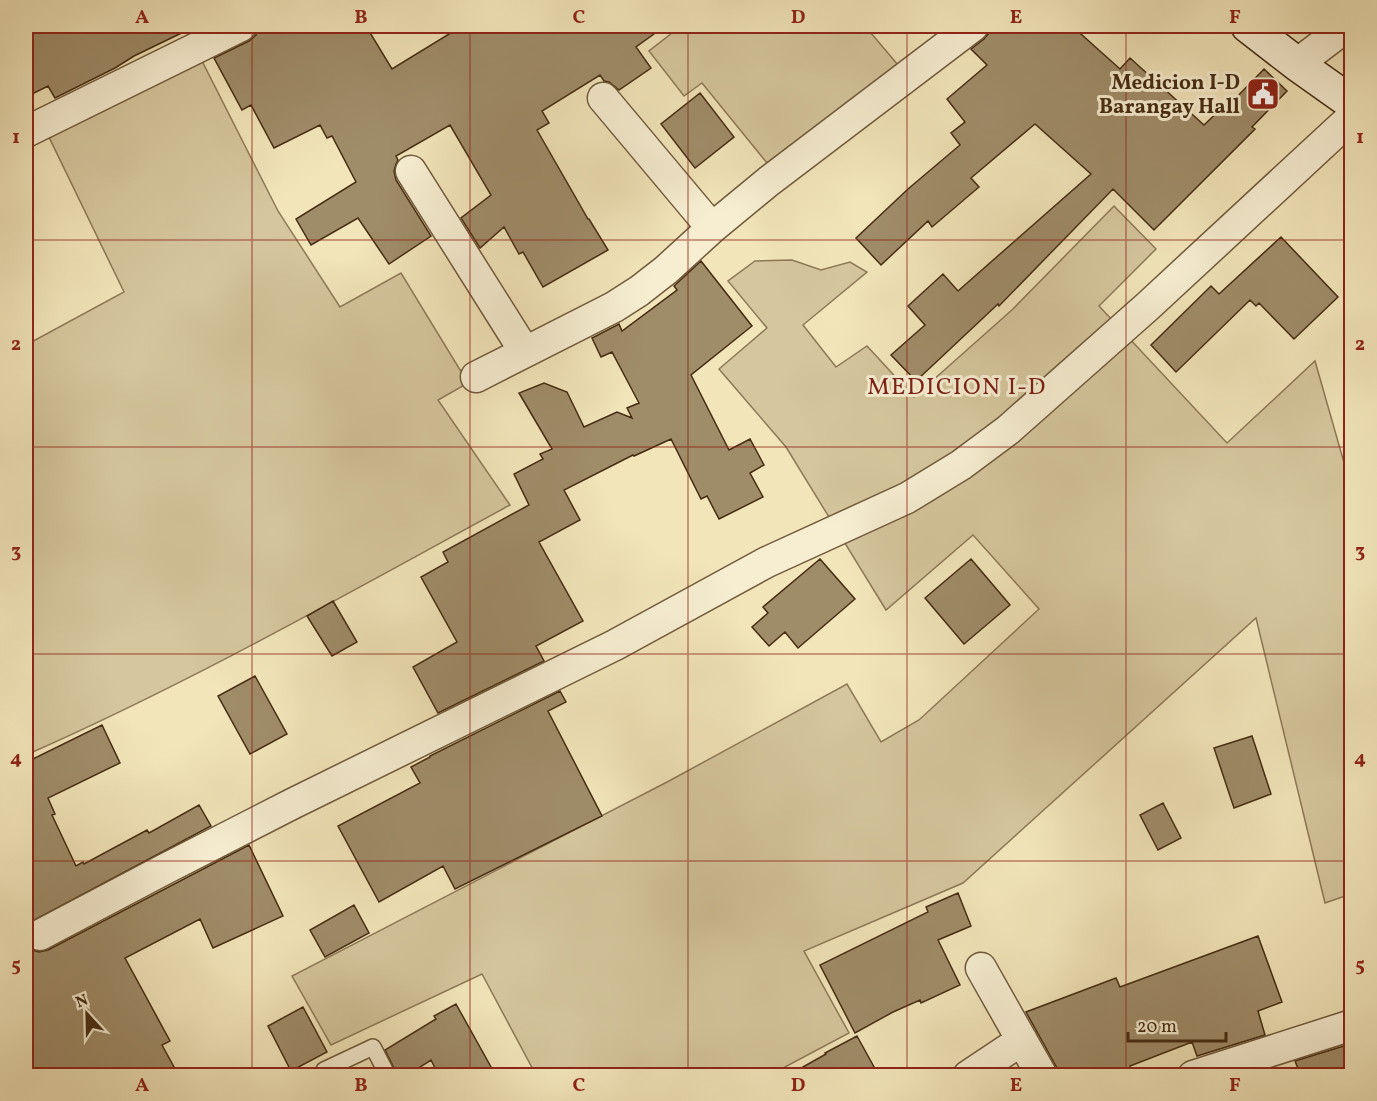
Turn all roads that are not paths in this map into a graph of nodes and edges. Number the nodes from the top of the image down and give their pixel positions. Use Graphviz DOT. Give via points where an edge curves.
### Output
graph roads {
  1 [pos="241,26"];
  2 [pos="973,26"];
  3 [pos="1248,26"];
  4 [pos="1347,26"];
  5 [pos="1297,64"];
  6 [pos="603,98"];
  7 [pos="1352,103"];
  8 [pos="1352,117"];
  9 [pos="26,132"];
  10 [pos="411,171"];
  11 [pos="712,228"];
  12 [pos="525,352"];
  13 [pos="476,376"];
  14 [pos="40,935"];
  15 [pos="981,968"];
  16 [pos="1352,1025"];
  17 [pos="1022,1040"];
  18 [pos="324,1070"];
  19 [pos="388,1076"];
  20 [pos="968,1076"];
  21 [pos="1042,1076"];
  22 [pos="1193,1076"];
  1 -- 9 [label="street"];
  2 -- 11 [label="street"];
  3 -- 5 [label="main road"];
  4 -- 5 [label="street"];
  5 -- 7 [label="main road"];
  6 -- 11 [label="street"];
  8 -- 14 [label="street" via="1140,314 1008,430 961,465 907,498 766,562 615,645 292,804"];
  10 -- 12 [label="street"];
  11 -- 12 [label="street" via="639,291"];
  12 -- 13 [label="street"];
  15 -- 17 [label="street"];
  16 -- 22 [label="street"];
  17 -- 20 [label="street"];
  17 -- 21 [label="street"];
  18 -- 19 [label="lane" via="373,1047"];
}
